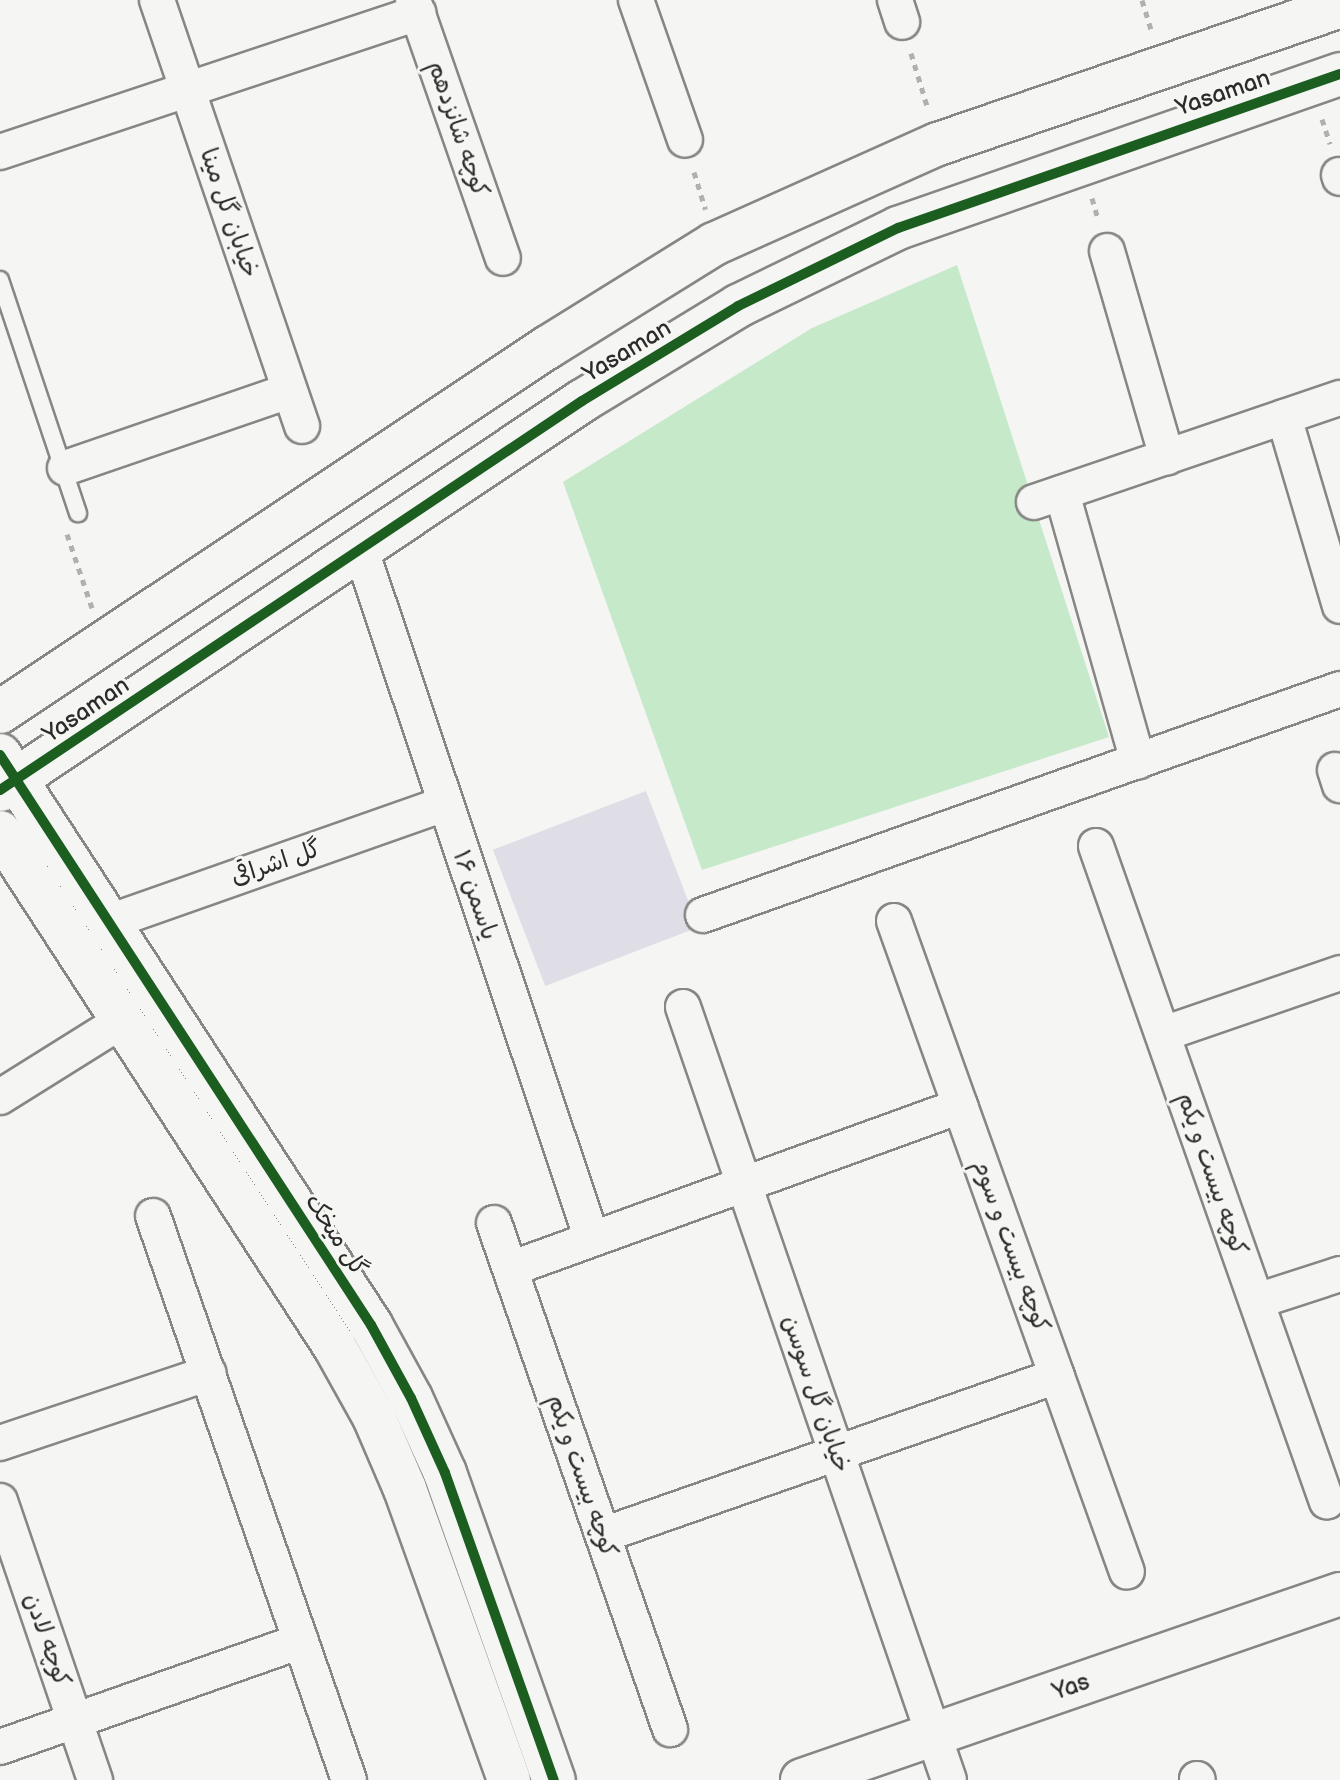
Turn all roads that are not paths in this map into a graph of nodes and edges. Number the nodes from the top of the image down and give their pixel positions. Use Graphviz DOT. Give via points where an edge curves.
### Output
graph roads {
  1 [pos="157,0"];
  2 [pos="636,0"];
  3 [pos="415,6"];
  4 [pos="1340,6"];
  5 [pos="1326,78"];
  6 [pos="187,89"];
  7 [pos="685,140"];
  8 [pos="0,152"];
  9 [pos="1107,251"];
  10 [pos="503,258"];
  11 [pos="0,280"];
  12 [pos="289,391"];
  13 [pos="1340,398"];
  14 [pos="1284,417"];
  15 [pos="302,426"];
  16 [pos="1167,457"];
  17 [pos="65,468"];
  18 [pos="78,513"];
  19 [pos="361,550"];
  20 [pos="1340,606"];
  21 [pos="1340,689"];
  22 [pos="0,712"];
  23 [pos="1138,761"];
  24 [pos="6,775"];
  25 [pos="444,804"];
  26 [pos="0,832"];
  27 [pos="1096,846"];
  28 [pos="703,915"];
  29 [pos="894,921"];
  30 [pos="109,922"];
  31 [pos="1340,973"];
  32 [pos="683,1007"];
  33 [pos="140,1008"];
  34 [pos="1163,1034"];
  35 [pos="0,1097"];
  36 [pos="960,1106"];
  37 [pos="743,1184"];
  38 [pos="153,1216"];
  39 [pos="494,1223"];
  40 [pos="592,1239"];
  41 [pos="510,1269"];
  42 [pos="1340,1274"];
  43 [pos="1257,1301"];
  44 [pos="209,1373"];
  45 [pos="1057,1376"];
  46 [pos="0,1443"];
  47 [pos="837,1453"];
  48 [pos="0,1501"];
  49 [pos="1327,1502"];
  50 [pos="603,1535"];
  51 [pos="1127,1572"];
  52 [pos="1340,1594"];
  53 [pos="301,1641"];
  54 [pos="74,1721"];
  55 [pos="670,1729"];
  56 [pos="933,1735"];
  57 [pos="0,1747"];
  58 [pos="95,1780"];
  59 [pos="349,1780"];
  60 [pos="509,1780"];
  61 [pos="554,1780"];
  62 [pos="802,1780"];
  63 [pos="949,1780"];
  1 -- 6 [label="street, خیابان گل مینا"];
  2 -- 7 [label="street"];
  3 -- 6 [label="street"];
  3 -- 10 [label="street, کوچه شانزدهم"];
  4 -- 22 [label="street, Yasaman" via="938,144 714,244 548,347"];
  5 -- 19 [label="street, Yasaman" via="898,228 738,306 582,401"];
  6 -- 8 [label="street"];
  6 -- 12 [label="street, خیابان گل مینا"];
  9 -- 16 [label="street"];
  11 -- 17 [label="lane"];
  12 -- 15 [label="street, خیابان گل مینا"];
  12 -- 17 [label="street"];
  13 -- 14 [label="street"];
  14 -- 16 [label="street"];
  14 -- 20 [label="street"];
  16 -- 23 [label="street" via="1048,498"];
  17 -- 18 [label="lane"];
  19 -- 24 [label="street, Yasaman"];
  19 -- 25 [label="street, یاسمن ۱۶"];
  21 -- 23 [label="street"];
  23 -- 28 [label="street"];
  24 -- 30 [label="street, گل میخک"];
  25 -- 30 [label="street, گل اشراقی"];
  25 -- 40 [label="street, یاسمن ۱۶"];
  26 -- 33 [label="street, گل میخک"];
  27 -- 34 [label="street, کوچه بیست و یکم"];
  29 -- 36 [label="street, کوچه بیست و سوم"];
  30 -- 33 [label="street, گل میخک"];
  31 -- 34 [label="street"];
  32 -- 37 [label="street, خیابان گل سوسن"];
  33 -- 35 [label="street"];
  33 -- 60 [label="street, گل میخک" via="374,1417"];
  33 -- 61 [label="street, گل میخک" via="371,1325 411,1398 445,1473"];
  34 -- 43 [label="street, کوچه بیست و یکم"];
  36 -- 37 [label="street"];
  36 -- 45 [label="street, کوچه بیست و سوم"];
  37 -- 40 [label="street"];
  37 -- 47 [label="street, خیابان گل سوسن"];
  38 -- 44 [label="street"];
  39 -- 41 [label="street, کوچه بیست و یکم"];
  40 -- 41 [label="street"];
  41 -- 50 [label="street, کوچه بیست و یکم"];
  42 -- 43 [label="street"];
  43 -- 49 [label="street, کوچه بیست و یکم"];
  44 -- 46 [label="street"];
  44 -- 53 [label="street"];
  45 -- 47 [label="street"];
  45 -- 51 [label="street, کوچه بیست و سوم"];
  47 -- 50 [label="street"];
  47 -- 56 [label="street, خیابان گل سوسن"];
  48 -- 54 [label="street, کوچه لادن"];
  50 -- 55 [label="street, کوچه بیست و یکم"];
  52 -- 56 [label="street, Yas"];
  53 -- 54 [label="street"];
  53 -- 59 [label="street"];
  54 -- 57 [label="street"];
  54 -- 58 [label="street, کوچه لادن"];
  56 -- 62 [label="street, Yas"];
  56 -- 63 [label="street, خیابان گل سوسن"];
}
